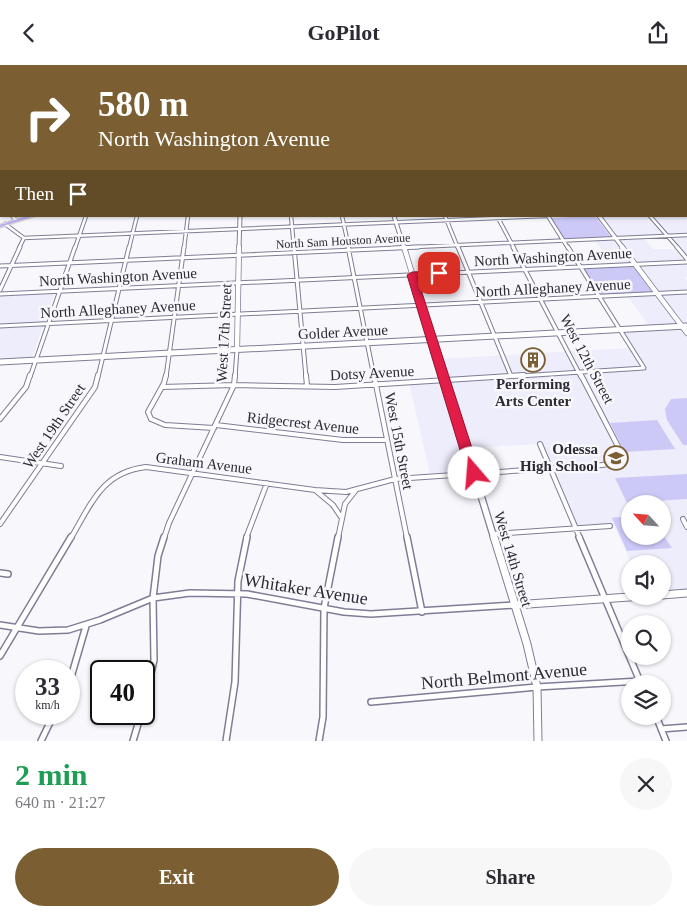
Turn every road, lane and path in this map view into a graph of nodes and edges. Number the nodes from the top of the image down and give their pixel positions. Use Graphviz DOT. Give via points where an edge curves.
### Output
graph roads {
  1 [pos="13,217"];
  2 [pos="29,217"];
  3 [pos="86,217"];
  4 [pos="137,217"];
  5 [pos="188,217"];
  6 [pos="240,217"];
  7 [pos="291,217"];
  8 [pos="342,217"];
  9 [pos="497,217"];
  10 [pos="548,217"];
  11 [pos="600,217"];
  12 [pos="651,217"];
  13 [pos="446,218"];
  14 [pos="395,219"];
  15 [pos="16,221"];
  16 [pos="2,225"];
  17 [pos="344,225"];
  18 [pos="292,227"];
  19 [pos="239,229"];
  20 [pos="186,231"];
  21 [pos="133,234"];
  22 [pos="687,235"];
  23 [pos="79,236"];
  24 [pos="667,236"];
  25 [pos="24,238"];
  26 [pos="616,238"];
  27 [pos="564,240"];
  28 [pos="511,243"];
  29 [pos="457,245"];
  30 [pos="404,247"];
  31 [pos="349,250"];
  32 [pos="294,252"];
  33 [pos="239,255"];
  34 [pos="183,257"];
  35 [pos="126,260"];
  36 [pos="687,260"];
  37 [pos="69,262"];
  38 [pos="635,264"];
  39 [pos="0,265"];
  40 [pos="12,265"];
  41 [pos="580,267"];
  42 [pos="525,269"];
  43 [pos="469,272"];
  44 [pos="412,275"];
  45 [pos="354,277"];
  46 [pos="297,280"];
  47 [pos="238,283"];
  48 [pos="179,285"];
  49 [pos="120,288"];
  50 [pos="59,291"];
  51 [pos="0,292"];
  52 [pos="687,292"];
  53 [pos="658,293"];
  54 [pos="599,297"];
  55 [pos="541,299"];
  56 [pos="482,302"];
  57 [pos="422,305"];
  58 [pos="361,308"];
  59 [pos="300,311"];
  60 [pos="238,315"];
  61 [pos="175,317"];
  62 [pos="112,321"];
  63 [pos="47,324"];
  64 [pos="685,326"];
  65 [pos="0,327"];
  66 [pos="621,330"];
  67 [pos="559,333"];
  68 [pos="687,333"];
  69 [pos="495,336"];
  70 [pos="432,340"];
  71 [pos="368,343"];
  72 [pos="303,347"];
  73 [pos="237,350"];
  74 [pos="170,353"];
  75 [pos="104,357"];
  76 [pos="34,361"];
  77 [pos="0,362"];
  78 [pos="579,371"];
  79 [pos="511,376"];
  80 [pos="445,380"];
  81 [pos="376,384"];
  82 [pos="234,385"];
  83 [pos="307,386"];
  84 [pos="162,387"];
  85 [pos="0,419"];
  86 [pos="215,426"];
  87 [pos="387,440"];
  88 [pos="540,443"];
  89 [pos="0,457"];
  90 [pos="621,462"];
  91 [pos="43,463"];
  92 [pos="61,466"];
  93 [pos="550,468"];
  94 [pos="193,472"];
  95 [pos="474,473"];
  96 [pos="395,479"];
  97 [pos="267,483"];
  98 [pos="356,490"];
  99 [pos="315,491"];
  100 [pos="341,517"];
  101 [pos="683,519"];
  102 [pos="0,524"];
  103 [pos="610,526"];
  104 [pos="687,527"];
  105 [pos="577,528"];
  106 [pos="492,534"];
  107 [pos="0,573"];
  108 [pos="8,574"];
  109 [pos="238,593"];
  110 [pos="687,593"];
  111 [pos="671,594"];
  112 [pos="153,597"];
  113 [pos="621,598"];
  114 [pos="605,599"];
  115 [pos="514,605"];
  116 [pos="324,608"];
  117 [pos="422,612"];
  118 [pos="0,625"];
  119 [pos="86,626"];
  120 [pos="17,628"];
  121 [pos="0,656"];
  122 [pos="76,660"];
  123 [pos="154,660"];
  124 [pos="637,675"];
  125 [pos="621,683"];
  126 [pos="537,687"];
  127 [pos="371,702"];
  128 [pos="49,725"];
  129 [pos="138,725"];
  130 [pos="659,725"];
  131 [pos="687,727"];
  132 [pos="661,729"];
  133 [pos="41,741"];
  134 [pos="133,741"];
  135 [pos="226,741"];
  136 [pos="319,741"];
  137 [pos="538,741"];
  138 [pos="666,741"];
  1 -- 15 [label="street"];
  2 -- 15 [label="main road"];
  3 -- 23 [label="street"];
  4 -- 21 [label="street, West 19th Street"];
  5 -- 20 [label="street"];
  6 -- 19 [label="street, West 17th Street"];
  7 -- 18 [label="street"];
  8 -- 17 [label="street, West 15th Street"];
  9 -- 13 [label="street"];
  9 -- 28 [label="street, West 12th Street"];
  10 -- 27 [label="street"];
  11 -- 26 [label="street"];
  12 -- 24 [label="street"];
  13 -- 14 [label="street"];
  13 -- 29 [label="street"];
  14 -- 17 [label="street"];
  14 -- 30 [label="street, West 14th Street"];
  15 -- 16 [label="main road"];
  16 -- 25 [label="street"];
  17 -- 18 [label="street"];
  17 -- 31 [label="street, West 15th Street"];
  18 -- 19 [label="street"];
  18 -- 32 [label="street"];
  19 -- 20 [label="street"];
  19 -- 33 [label="street, West 17th Street"];
  20 -- 21 [label="street"];
  20 -- 34 [label="street"];
  21 -- 23 [label="street"];
  21 -- 35 [label="street, West 19th Street"];
  22 -- 24 [label="street, North Sam Houston Avenue"];
  23 -- 25 [label="street"];
  23 -- 37 [label="street"];
  24 -- 26 [label="street, North Sam Houston Avenue"];
  24 -- 36 [label="street"];
  25 -- 40 [label="street"];
  26 -- 27 [label="street, North Sam Houston Avenue"];
  26 -- 38 [label="street"];
  27 -- 28 [label="street, North Sam Houston Avenue"];
  27 -- 41 [label="street"];
  28 -- 29 [label="street, North Sam Houston Avenue"];
  28 -- 42 [label="street, West 12th Street"];
  29 -- 30 [label="street, North Sam Houston Avenue"];
  29 -- 43 [label="street"];
  30 -- 31 [label="street, North Sam Houston Avenue"];
  30 -- 44 [label="street, West 14th Street"];
  31 -- 32 [label="street, North Sam Houston Avenue"];
  31 -- 45 [label="street, West 15th Street"];
  32 -- 33 [label="street, North Sam Houston Avenue"];
  32 -- 46 [label="street"];
  33 -- 34 [label="street, North Sam Houston Avenue"];
  33 -- 47 [label="street, West 17th Street"];
  34 -- 35 [label="street, North Sam Houston Avenue"];
  34 -- 48 [label="street"];
  35 -- 37 [label="street, North Sam Houston Avenue"];
  35 -- 49 [label="street, West 19th Street"];
  36 -- 38 [label="street, North Washington Avenue"];
  37 -- 40 [label="street, North Sam Houston Avenue"];
  37 -- 50 [label="street"];
  38 -- 41 [label="street, North Washington Avenue"];
  38 -- 53 [label="street"];
  39 -- 40 [label="street, North Sam Houston Avenue"];
  40 -- 51 [label="street"];
  41 -- 42 [label="street, North Washington Avenue"];
  41 -- 54 [label="street"];
  42 -- 43 [label="street, North Washington Avenue"];
  42 -- 55 [label="street, West 12th Street"];
  43 -- 44 [label="street, North Washington Avenue"];
  43 -- 56 [label="street"];
  44 -- 45 [label="street, North Washington Avenue"];
  44 -- 57 [label="street, West 14th Street"];
  45 -- 46 [label="street, North Washington Avenue"];
  45 -- 58 [label="street, West 15th Street"];
  46 -- 47 [label="street, North Washington Avenue"];
  46 -- 59 [label="street"];
  47 -- 48 [label="street, North Washington Avenue"];
  47 -- 60 [label="street, West 17th Street"];
  48 -- 49 [label="street, North Washington Avenue"];
  48 -- 61 [label="street"];
  49 -- 50 [label="street, North Washington Avenue"];
  49 -- 62 [label="street, West 19th Street"];
  50 -- 51 [label="street, North Washington Avenue"];
  50 -- 63 [label="street"];
  52 -- 53 [label="street, North Alleghaney Avenue"];
  53 -- 54 [label="street, North Alleghaney Avenue"];
  53 -- 64 [label="street"];
  54 -- 55 [label="street, North Alleghaney Avenue"];
  54 -- 66 [label="street"];
  55 -- 56 [label="street, North Alleghaney Avenue"];
  55 -- 67 [label="street, West 12th Street"];
  56 -- 57 [label="street, North Alleghaney Avenue"];
  56 -- 69 [label="street"];
  57 -- 58 [label="street, North Alleghaney Avenue"];
  57 -- 70 [label="street, West 14th Street"];
  58 -- 59 [label="street, North Alleghaney Avenue"];
  58 -- 71 [label="street, West 15th Street"];
  59 -- 60 [label="street, North Alleghaney Avenue"];
  59 -- 72 [label="street"];
  60 -- 61 [label="street, North Alleghaney Avenue"];
  60 -- 73 [label="street, West 17th Street"];
  61 -- 62 [label="street, North Alleghaney Avenue"];
  61 -- 74 [label="street"];
  62 -- 63 [label="street, North Alleghaney Avenue"];
  62 -- 75 [label="street, West 19th Street"];
  63 -- 65 [label="street, North Alleghaney Avenue"];
  63 -- 76 [label="street"];
  64 -- 66 [label="main road, Golder Avenue"];
  64 -- 68 [label="street"];
  66 -- 67 [label="main road, Golder Avenue"];
  66 -- 78 [label="street, Dotsy Avenue" via="644,368"];
  67 -- 69 [label="main road, Golder Avenue"];
  67 -- 78 [label="street, West 12th Street"];
  69 -- 70 [label="main road, Golder Avenue"];
  69 -- 79 [label="street"];
  70 -- 71 [label="main road, Golder Avenue"];
  70 -- 80 [label="street, West 14th Street"];
  71 -- 72 [label="main road, Golder Avenue"];
  71 -- 81 [label="street, West 15th Street"];
  72 -- 73 [label="main road, Golder Avenue"];
  72 -- 83 [label="street"];
  73 -- 74 [label="main road, Golder Avenue"];
  73 -- 82 [label="street, West 17th Street"];
  74 -- 75 [label="main road, Golder Avenue"];
  74 -- 84 [label="street"];
  75 -- 76 [label="main road, Golder Avenue"];
  75 -- 91 [label="street, West 19th Street" via="95,387"];
  76 -- 77 [label="main road, Golder Avenue"];
  76 -- 85 [label="street" via="26,387"];
  78 -- 79 [label="street, Dotsy Avenue"];
  78 -- 90 [label="street, West 12th Street" via="623,456"];
  79 -- 80 [label="street, Dotsy Avenue"];
  80 -- 81 [label="street, Dotsy Avenue"];
  80 -- 95 [label="street, West 14th Street"];
  81 -- 83 [label="street, Dotsy Avenue"];
  81 -- 87 [label="street, West 15th Street"];
  82 -- 83 [label="street, Dotsy Avenue"];
  82 -- 84 [label="street, Dotsy Avenue"];
  82 -- 86 [label="street, West 17th Street"];
  84 -- 86 [label="street, Ridgecrest Avenue" via="149,409 152,421"];
  86 -- 87 [label="street, Ridgecrest Avenue" via="343,440"];
  86 -- 94 [label="street, West 17th Street"];
  87 -- 96 [label="street, West 15th Street"];
  88 -- 93 [label="street"];
  89 -- 91 [label="street"];
  90 -- 93 [label="street, Graham Avenue"];
  91 -- 92 [label="street"];
  91 -- 102 [label="street, West 19th Street"];
  93 -- 95 [label="street, Graham Avenue"];
  93 -- 105 [label="street"];
  94 -- 97 [label="street, Graham Avenue"];
  94 -- 112 [label="street, West 17th Street" via="169,523 158,556"];
  94 -- 120 [label="street, Graham Avenue" via="147,467 113,477 98,492"];
  95 -- 96 [label="street, Graham Avenue"];
  95 -- 106 [label="street, West 14th Street"];
  96 -- 98 [label="street, Graham Avenue" via="374,482"];
  96 -- 117 [label="street, West 15th Street"];
  97 -- 99 [label="street, Graham Avenue"];
  97 -- 109 [label="street" via="246,539"];
  98 -- 99 [label="street, Graham Avenue"];
  98 -- 100 [label="street" via="345,504"];
  99 -- 100 [label="street" via="333,505"];
  100 -- 116 [label="street"];
  101 -- 104 [label="street"];
  103 -- 105 [label="street"];
  105 -- 106 [label="street"];
  105 -- 114 [label="street"];
  106 -- 115 [label="street, West 14th Street"];
  107 -- 108 [label="street"];
  109 -- 112 [label="street, Whitaker Avenue"];
  109 -- 116 [label="street, Whitaker Avenue"];
  109 -- 135 [label="street" via="236,667"];
  110 -- 111 [label="street"];
  112 -- 119 [label="street, Whitaker Avenue"];
  112 -- 123 [label="street, West 17th Street"];
  113 -- 114 [label="street, Whitaker Avenue"];
  114 -- 115 [label="street, Whitaker Avenue"];
  114 -- 124 [label="street"];
  115 -- 117 [label="street, Whitaker Avenue"];
  115 -- 126 [label="street, West 14th Street"];
  116 -- 117 [label="street, Whitaker Avenue" via="371,614"];
  116 -- 136 [label="street" via="323,717"];
  118 -- 120 [label="street, Whitaker Avenue"];
  119 -- 120 [label="street, Whitaker Avenue" via="50,631"];
  119 -- 122 [label="street"];
  120 -- 121 [label="street, Graham Avenue"];
  125 -- 126 [label="street, North Belmont Avenue"];
  126 -- 127 [label="street, North Belmont Avenue"];
  126 -- 137 [label="street, West 14th Street"];
  128 -- 133 [label="street"];
  129 -- 134 [label="street"];
  130 -- 132 [label="street"];
  131 -- 132 [label="street"];
  132 -- 138 [label="street"];
}
